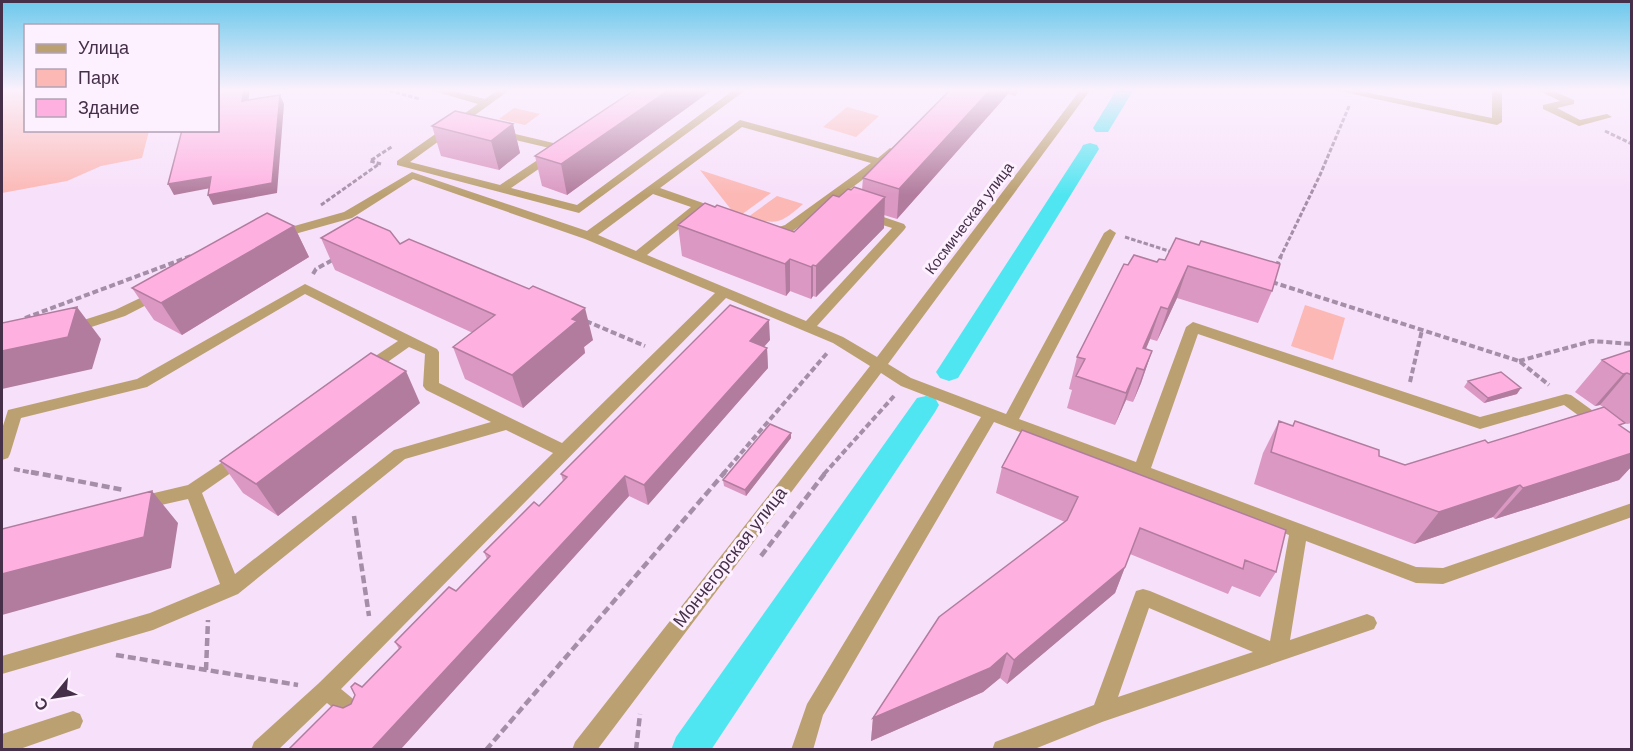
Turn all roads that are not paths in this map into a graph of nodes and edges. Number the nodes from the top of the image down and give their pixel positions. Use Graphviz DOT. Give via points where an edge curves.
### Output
graph roads {
  1 [pos="694,124"];
  2 [pos="739,124"];
  3 [pos="744,124"];
  4 [pos="1060,124"];
  5 [pos="469,126"];
  6 [pos="895,146"];
  7 [pos="880,162"];
  8 [pos="502,189"];
  9 [pos="651,189"];
  10 [pos="700,206"];
  11 [pos="857,213"];
  12 [pos="728,216"];
  13 [pos="759,227"];
  14 [pos="1110,233"];
  15 [pos="589,236"];
  16 [pos="267,238"];
  17 [pos="637,257"];
  18 [pos="173,286"];
  19 [pos="723,293"];
  20 [pos="808,327"];
  21 [pos="60,331"];
  22 [pos="409,340"];
  23 [pos="878,366"];
  24 [pos="350,381"];
  25 [pos="8,414"];
  26 [pos="991,414"];
  27 [pos="1010,421"];
  28 [pos="506,424"];
  29 [pos="1632,448"];
  30 [pos="251,450"];
  31 [pos="565,452"];
  32 [pos="2,454"];
  33 [pos="1141,471"];
  34 [pos="192,492"];
  35 [pos="117,508"];
  36 [pos="1632,510"];
  37 [pos="1299,530"];
  38 [pos="231,588"];
  39 [pos="1367,623"];
  40 [pos="1278,653"];
  41 [pos="2,665"];
  42 [pos="326,690"];
  43 [pos="1102,712"];
  44 [pos="356,714"];
  45 [pos="73,721"];
  46 [pos="2,744"];
  47 [pos="262,750"];
  48 [pos="583,750"];
  49 [pos="802,750"];
  50 [pos="1003,750"];
  1 -- 8 [label="street" via="579,209"];
  2 -- 9 [label="street"];
  3 -- 7 [label="street"];
  4 -- 23 [label="street, Космическая улица"];
  5 -- 8 [label="street" via="567,145"];
  5 -- 8 [label="street" via="401,163"];
  6 -- 7 [label="street"];
  7 -- 13 [label="street" via="830,204 783,231"];
  9 -- 10 [label="street"];
  9 -- 15 [label="street"];
  10 -- 12 [label="street"];
  10 -- 17 [label="street"];
  11 -- 20 [label="street" via="900,227"];
  14 -- 27 [label="street"];
  15 -- 16 [label="street" via="412,175 348,215"];
  15 -- 17 [label="street"];
  17 -- 19 [label="street"];
  18 -- 21 [label="street" via="120,312"];
  19 -- 20 [label="street"];
  19 -- 31 [label="street"];
  20 -- 23 [label="street" via="838,340"];
  22 -- 24 [label="street"];
  22 -- 25 [label="street" via="304,288 142,383"];
  22 -- 28 [label="street" via="432,352 431,386"];
  23 -- 26 [label="street" via="906,382"];
  23 -- 48 [label="street, Мончегорская улица"];
  25 -- 32 [label="street"];
  26 -- 27 [label="street"];
  26 -- 49 [label="street" via="814,711"];
  27 -- 33 [label="street"];
  28 -- 31 [label="street"];
  28 -- 38 [label="street" via="400,454"];
  29 -- 33 [label="street" via="1566,399 1480,423 1193,327"];
  30 -- 34 [label="street"];
  31 -- 42 [label="street"];
  33 -- 37 [label="street"];
  34 -- 35 [label="street"];
  34 -- 38 [label="street"];
  36 -- 37 [label="street" via="1443,576 1416,574"];
  37 -- 40 [label="street"];
  38 -- 41 [label="street" via="153,621"];
  39 -- 40 [label="street"];
  40 -- 43 [label="street"];
  40 -- 43 [label="street" via="1143,597"];
  42 -- 44 [label="street"];
  42 -- 47 [label="street"];
  43 -- 50 [label="street"];
  45 -- 46 [label="street"];
}
